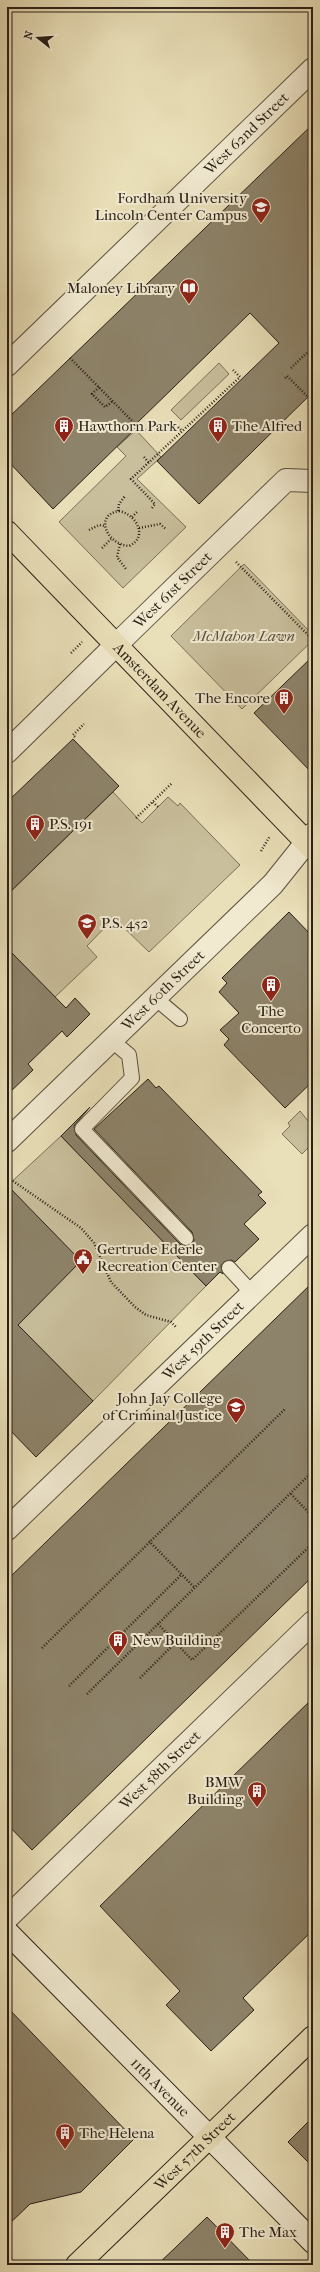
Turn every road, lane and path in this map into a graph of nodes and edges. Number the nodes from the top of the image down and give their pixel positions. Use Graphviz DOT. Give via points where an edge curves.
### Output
graph roads {
  1 [pos="313,69"];
  2 [pos="313,347"];
  3 [pos="70,358"];
  4 [pos="7,365"];
  5 [pos="291,368"];
  6 [pos="233,370"];
  7 [pos="285,378"];
  8 [pos="99,387"];
  9 [pos="113,400"];
  10 [pos="313,402"];
  11 [pos="176,425"];
  12 [pos="149,431"];
  13 [pos="182,432"];
  14 [pos="144,457"];
  15 [pos="149,463"];
  16 [pos="313,481"];
  17 [pos="125,496"];
  18 [pos="152,508"];
  19 [pos="118,511"];
  20 [pos="137,512"];
  21 [pos="132,517"];
  22 [pos="105,526"];
  23 [pos="139,528"];
  24 [pos="166,529"];
  25 [pos="89,530"];
  26 [pos="7,532"];
  27 [pos="111,539"];
  28 [pos="120,544"];
  29 [pos="102,548"];
  30 [pos="236,562"];
  31 [pos="126,569"];
  32 [pos="84,640"];
  33 [pos="313,640"];
  34 [pos="116,645"];
  35 [pos="70,653"];
  36 [pos="84,724"];
  37 [pos="75,737"];
  38 [pos="7,752"];
  39 [pos="172,783"];
  40 [pos="153,802"];
  41 [pos="158,807"];
  42 [pos="136,818"];
  43 [pos="273,832"];
  44 [pos="311,842"];
  45 [pos="261,852"];
  46 [pos="154,998"];
  47 [pos="180,1019"];
  48 [pos="111,1040"];
  49 [pos="7,1141"];
  50 [pos="7,1174"];
  51 [pos="313,1235"];
  52 [pos="186,1238"];
  53 [pos="229,1268"];
  54 [pos="252,1293"];
  55 [pos="176,1327"];
  56 [pos="285,1409"];
  57 [pos="313,1472"];
  58 [pos="290,1494"];
  59 [pos="313,1517"];
  60 [pos="7,1529"];
  61 [pos="149,1541"];
  62 [pos="313,1543"];
  63 [pos="182,1574"];
  64 [pos="195,1588"];
  65 [pos="313,1622"];
  66 [pos="158,1624"];
  67 [pos="176,1643"];
  68 [pos="42,1648"];
  69 [pos="140,1678"];
  70 [pos="69,1686"];
  71 [pos="87,1694"];
  72 [pos="7,1918"];
  73 [pos="7,1932"];
  74 [pos="313,2038"];
  75 [pos="208,2137"];
  76 [pos="313,2242"];
  77 [pos="77,2265"];
  1 -- 4 [label="street, West 62nd Street"];
  2 -- 5 [label="path"];
  3 -- 8 [label="path"];
  6 -- 13 [label="path" via="240,377"];
  7 -- 10 [label="path" via="287,376"];
  8 -- 9 [label="path"];
  8 -- 9 [label="path" via="92,394 105,407"];
  9 -- 12 [label="path" via="139,428"];
  11 -- 13 [label="path"];
  13 -- 15 [label="path"];
  14 -- 15 [label="path"];
  15 -- 18 [label="path" via="131,479 155,504"];
  16 -- 34 [label="street, West 61st Street" via="286,480"];
  17 -- 19 [label="path" via="119,504"];
  19 -- 21 [label="path"];
  19 -- 22 [label="path" via="109,515"];
  20 -- 21 [label="path"];
  21 -- 23 [label="path"];
  22 -- 25 [label="path" via="99,525"];
  22 -- 27 [label="path"];
  23 -- 24 [label="path" via="160,524"];
  23 -- 28 [label="path" via="139,536 135,543 129,546"];
  26 -- 34 [label="main road, Amsterdam Avenue"];
  27 -- 28 [label="path"];
  27 -- 29 [label="path"];
  28 -- 31 [label="path" via="117,556"];
  30 -- 33 [label="path"];
  32 -- 35 [label="path"];
  34 -- 38 [label="street, West 61st Street"];
  34 -- 44 [label="main road, Amsterdam Avenue"];
  36 -- 37 [label="path" via="73,735"];
  39 -- 40 [label="path"];
  40 -- 41 [label="path"];
  40 -- 42 [label="path"];
  43 -- 45 [label="path"];
  44 -- 46 [label="street, West 60th Street" via="273,884"];
  46 -- 47 [label="lane"];
  46 -- 48 [label="street, West 60th Street"];
  48 -- 49 [label="street, West 60th Street"];
  48 -- 52 [label="lane" via="129,1055 132,1078 82,1128"];
  50 -- 55 [label="path" via="13,1181 81,1228 94,1243 111,1282 135,1307 146,1315 171,1322"];
  51 -- 54 [label="street, West 59th Street"];
  53 -- 54 [label="lane"];
  54 -- 60 [label="street, West 59th Street"];
  56 -- 61 [label="path"];
  57 -- 58 [label="path"];
  58 -- 59 [label="path"];
  58 -- 64 [label="path"];
  61 -- 63 [label="path"];
  61 -- 68 [label="path"];
  62 -- 67 [label="path" via="192,1660"];
  63 -- 64 [label="path"];
  63 -- 70 [label="path"];
  64 -- 66 [label="path"];
  65 -- 72 [label="street, West 58th Street"];
  66 -- 67 [label="path"];
  66 -- 71 [label="path"];
  67 -- 69 [label="path"];
  73 -- 75 [label="street, 11th Avenue"];
  74 -- 75 [label="main road, West 57th Street"];
  75 -- 76 [label="street, 11th Avenue"];
  75 -- 77 [label="main road, West 57th Street"];
}
